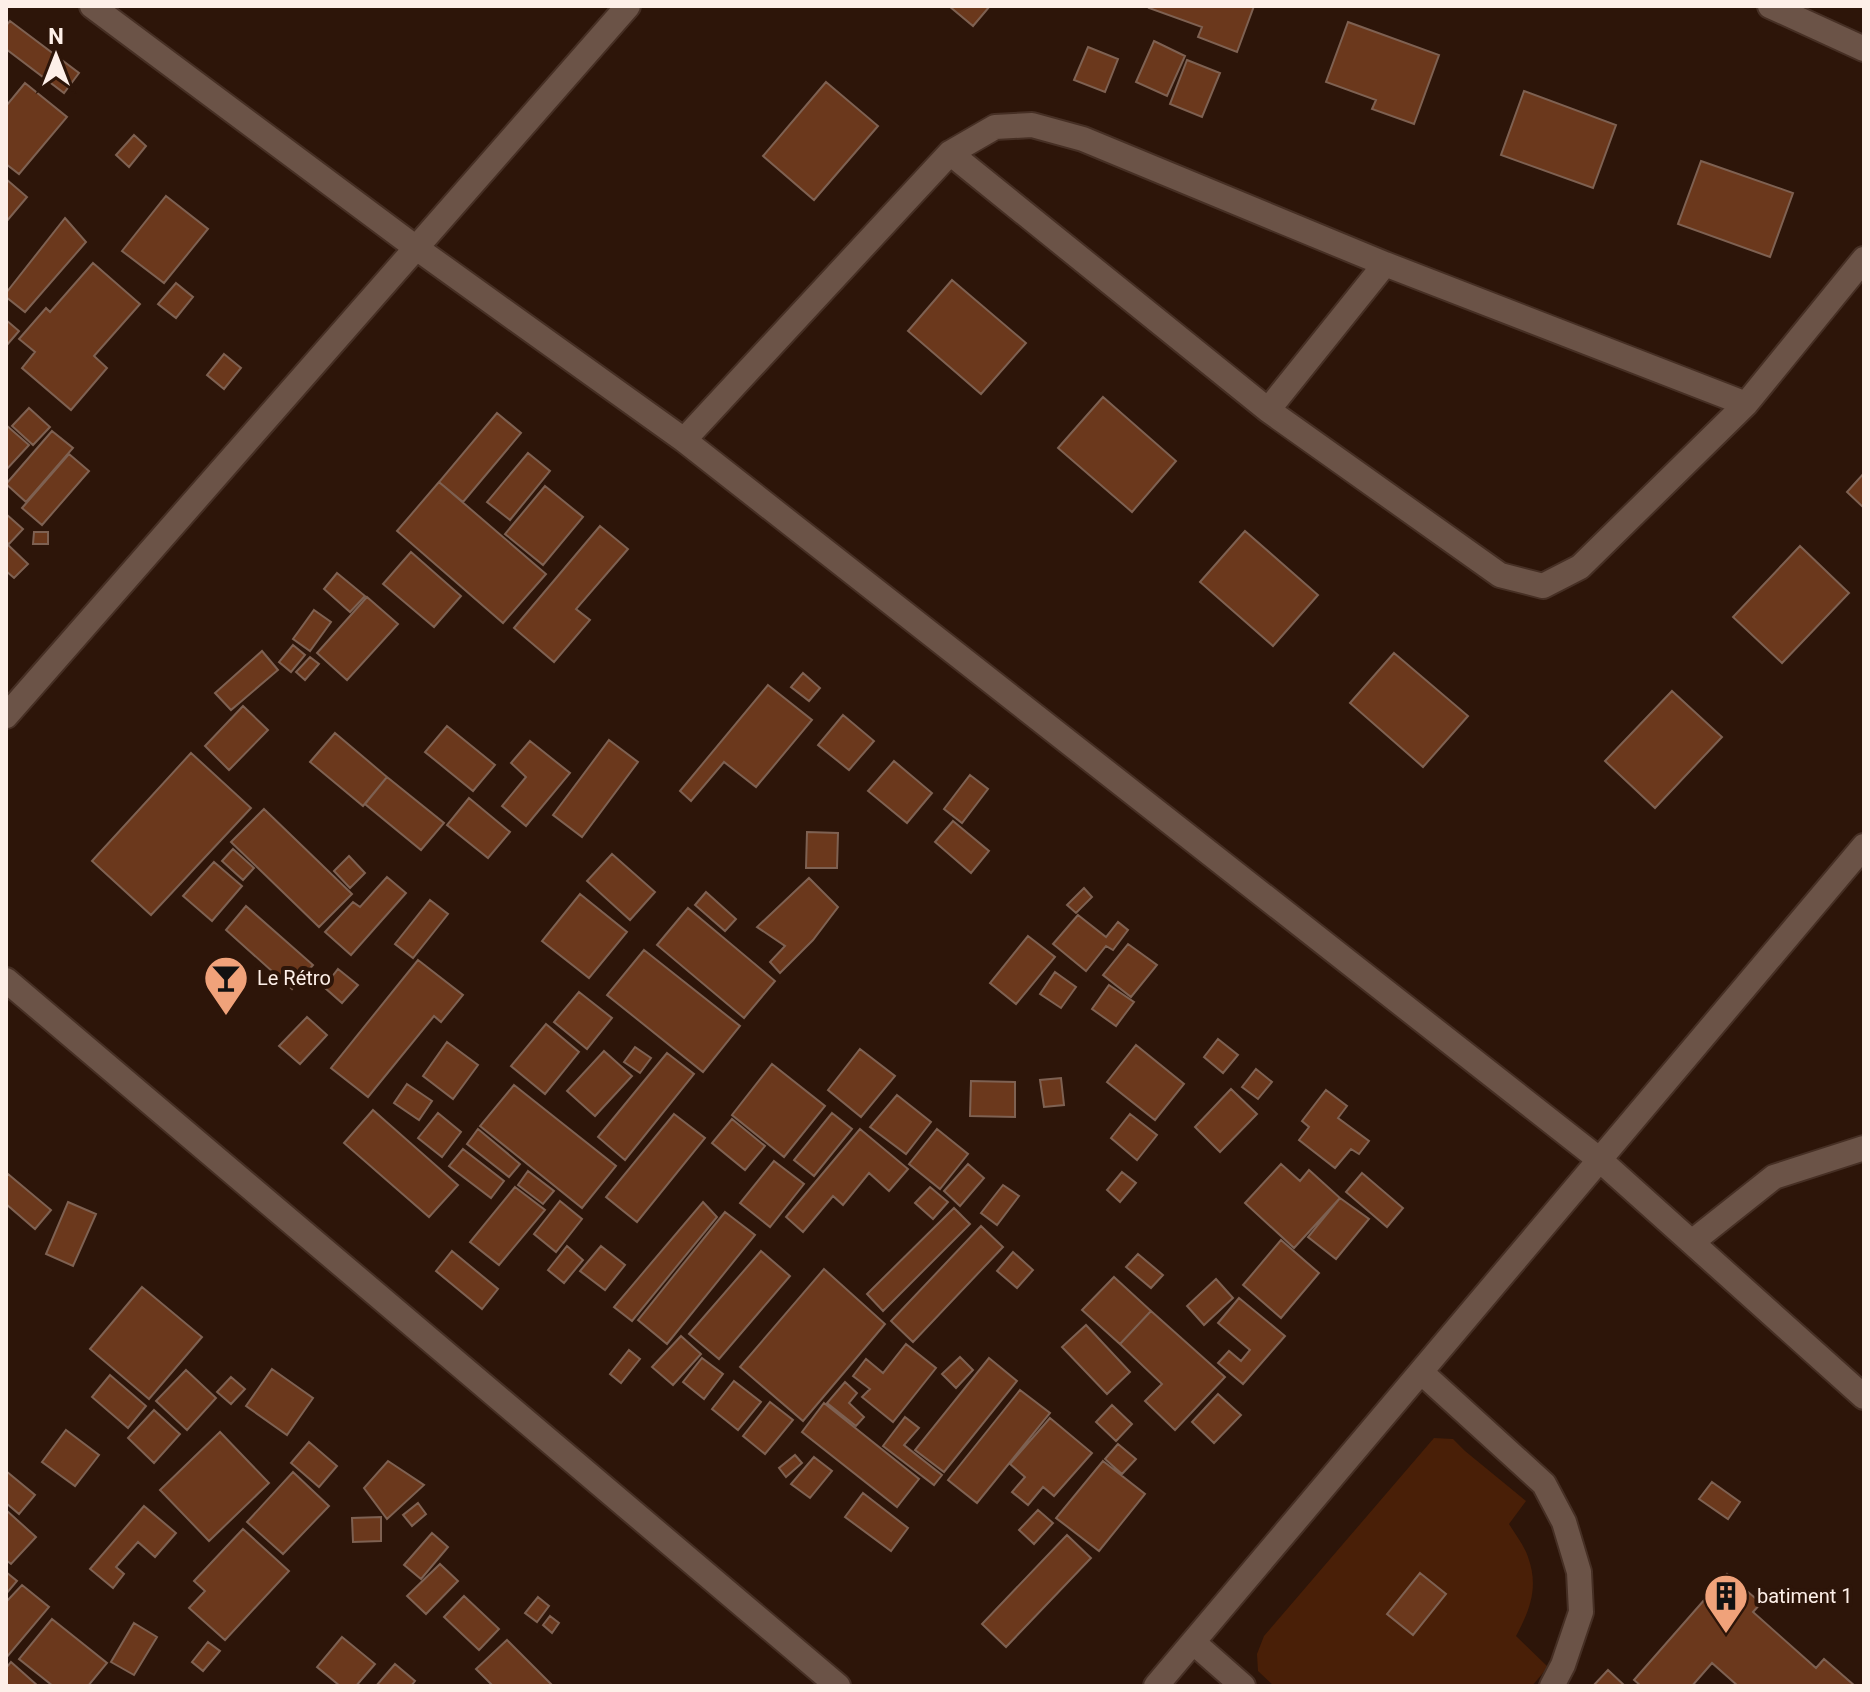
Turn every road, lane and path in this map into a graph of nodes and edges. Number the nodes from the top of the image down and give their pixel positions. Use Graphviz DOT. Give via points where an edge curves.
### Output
graph roads {
  1 [pos="92,6"];
  2 [pos="628,6"];
  3 [pos="1770,6"];
  4 [pos="1864,49"];
  5 [pos="950,153"];
  6 [pos="415,247"];
  7 [pos="1864,259"];
  8 [pos="1385,264"];
  9 [pos="1746,404"];
  10 [pos="1268,410"];
  11 [pos="684,440"];
  12 [pos="6,716"];
  13 [pos="1864,846"];
  14 [pos="6,980"];
  15 [pos="1864,1148"];
  16 [pos="1600,1160"];
  17 [pos="1692,1242"];
  18 [pos="1421,1372"];
  19 [pos="1864,1397"];
  20 [pos="1193,1642"];
  21 [pos="838,1686"];
  22 [pos="1156,1686"];
  23 [pos="1243,1686"];
  24 [pos="1552,1686"];
  1 -- 6 [label="street"];
  2 -- 6 [label="street"];
  3 -- 4 [label="street"];
  5 -- 8 [label="street" via="995,127 1032,125 1083,139"];
  5 -- 10 [label="street"];
  5 -- 11 [label="street"];
  6 -- 11 [label="street"];
  6 -- 12 [label="street"];
  7 -- 9 [label="street"];
  8 -- 9 [label="street"];
  8 -- 10 [label="street"];
  9 -- 10 [label="street" via="1580,567 1543,586 1500,575"];
  11 -- 16 [label="street"];
  13 -- 16 [label="street"];
  14 -- 21 [label="street"];
  15 -- 17 [label="street" via="1774,1177"];
  16 -- 17 [label="street"];
  16 -- 18 [label="street"];
  17 -- 19 [label="street"];
  18 -- 20 [label="street"];
  18 -- 24 [label="street" via="1544,1484 1564,1522 1579,1572 1581,1612"];
  20 -- 22 [label="street"];
  20 -- 23 [label="street"];
}
